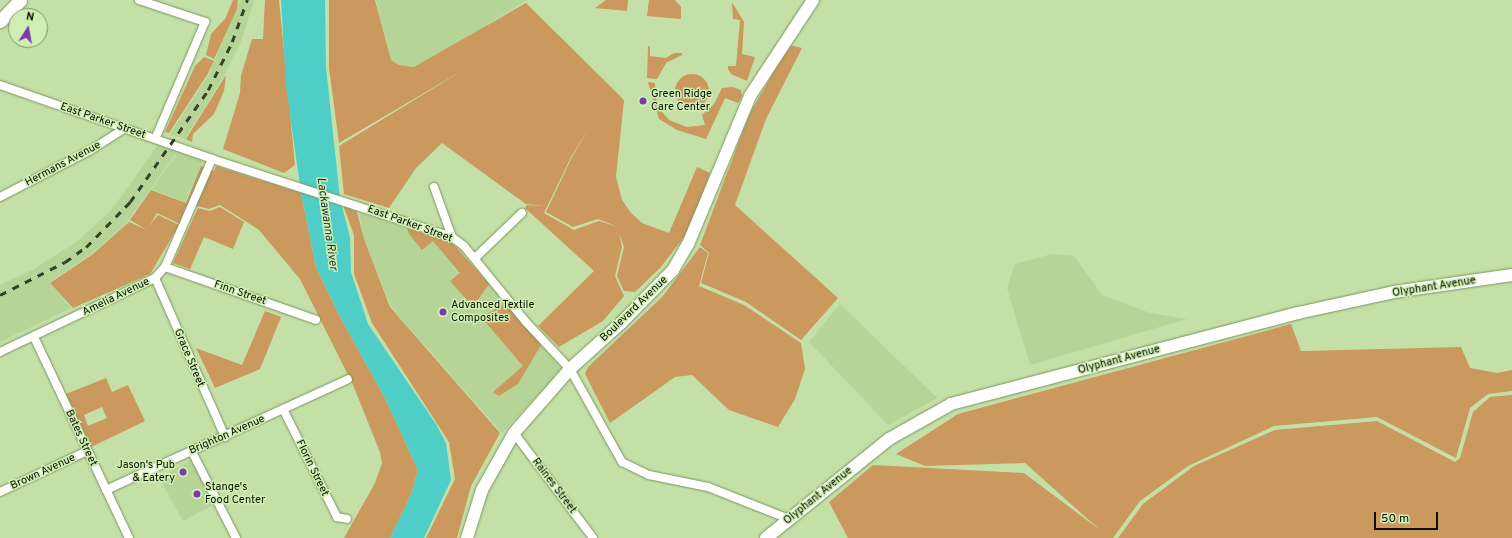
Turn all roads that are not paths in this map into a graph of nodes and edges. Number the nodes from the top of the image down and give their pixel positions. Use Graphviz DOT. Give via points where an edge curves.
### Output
graph roads {
  1 [pos="20,0"];
  2 [pos="139,0"];
  3 [pos="813,0"];
  4 [pos="0,21"];
  5 [pos="0,86"];
  6 [pos="125,128"];
  7 [pos="155,139"];
  8 [pos="212,159"];
  9 [pos="434,187"];
  10 [pos="0,197"];
  11 [pos="522,213"];
  12 [pos="452,237"];
  13 [pos="475,258"];
  14 [pos="165,267"];
  15 [pos="1512,275"];
  16 [pos="155,278"];
  17 [pos="316,320"];
  18 [pos="34,337"];
  19 [pos="0,352"];
  20 [pos="570,369"];
  21 [pos="348,379"];
  22 [pos="283,410"];
  23 [pos="514,433"];
  24 [pos="225,437"];
  25 [pos="191,450"];
  26 [pos="87,451"];
  27 [pos="106,490"];
  28 [pos="0,492"];
  29 [pos="347,519"];
  30 [pos="789,519"];
  31 [pos="129,538"];
  32 [pos="236,538"];
  33 [pos="467,538"];
  34 [pos="593,538"];
  35 [pos="766,538"];
  1 -- 4 [label="main road"];
  2 -- 7 [label="street" via="205,22"];
  3 -- 20 [label="street, Boulevard Avenue" via="750,96 689,242 673,270 626,318"];
  5 -- 6 [label="street, East Parker Street"];
  6 -- 7 [label="street, East Parker Street"];
  6 -- 10 [label="street, Hermans Avenue" via="91,150"];
  7 -- 8 [label="street, East Parker Street"];
  8 -- 12 [label="street, East Parker Street"];
  8 -- 14 [label="street, Amelia Avenue"];
  9 -- 12 [label="street"];
  11 -- 13 [label="street"];
  12 -- 13 [label="street, East Parker Street"];
  13 -- 20 [label="street, East Parker Street" via="526,322"];
  14 -- 16 [label="street, Amelia Avenue"];
  14 -- 17 [label="street, Finn Street"];
  15 -- 30 [label="street, Olyphant Avenue" via="1394,292 1298,313 951,404 889,439"];
  16 -- 18 [label="street, Amelia Avenue"];
  16 -- 24 [label="street, Grace Street"];
  18 -- 19 [label="street, Amelia Avenue"];
  18 -- 26 [label="street, Bates Street"];
  20 -- 23 [label="street, Boulevard Avenue"];
  20 -- 30 [label="street, East Parker Street" via="622,462 649,475 708,487"];
  21 -- 22 [label="street, Brighton Avenue"];
  22 -- 24 [label="street, Brighton Avenue"];
  22 -- 29 [label="street, Florin Street" via="337,517"];
  23 -- 33 [label="street, Boulevard Avenue" via="482,490"];
  23 -- 34 [label="street, Raines Street"];
  24 -- 25 [label="street, Brighton Avenue"];
  25 -- 27 [label="street, Brighton Avenue"];
  25 -- 32 [label="street"];
  26 -- 27 [label="street, Bates Street"];
  26 -- 28 [label="street, Brown Avenue"];
  27 -- 31 [label="street, Bates Street"];
  30 -- 35 [label="street, Olyphant Avenue"];
}
